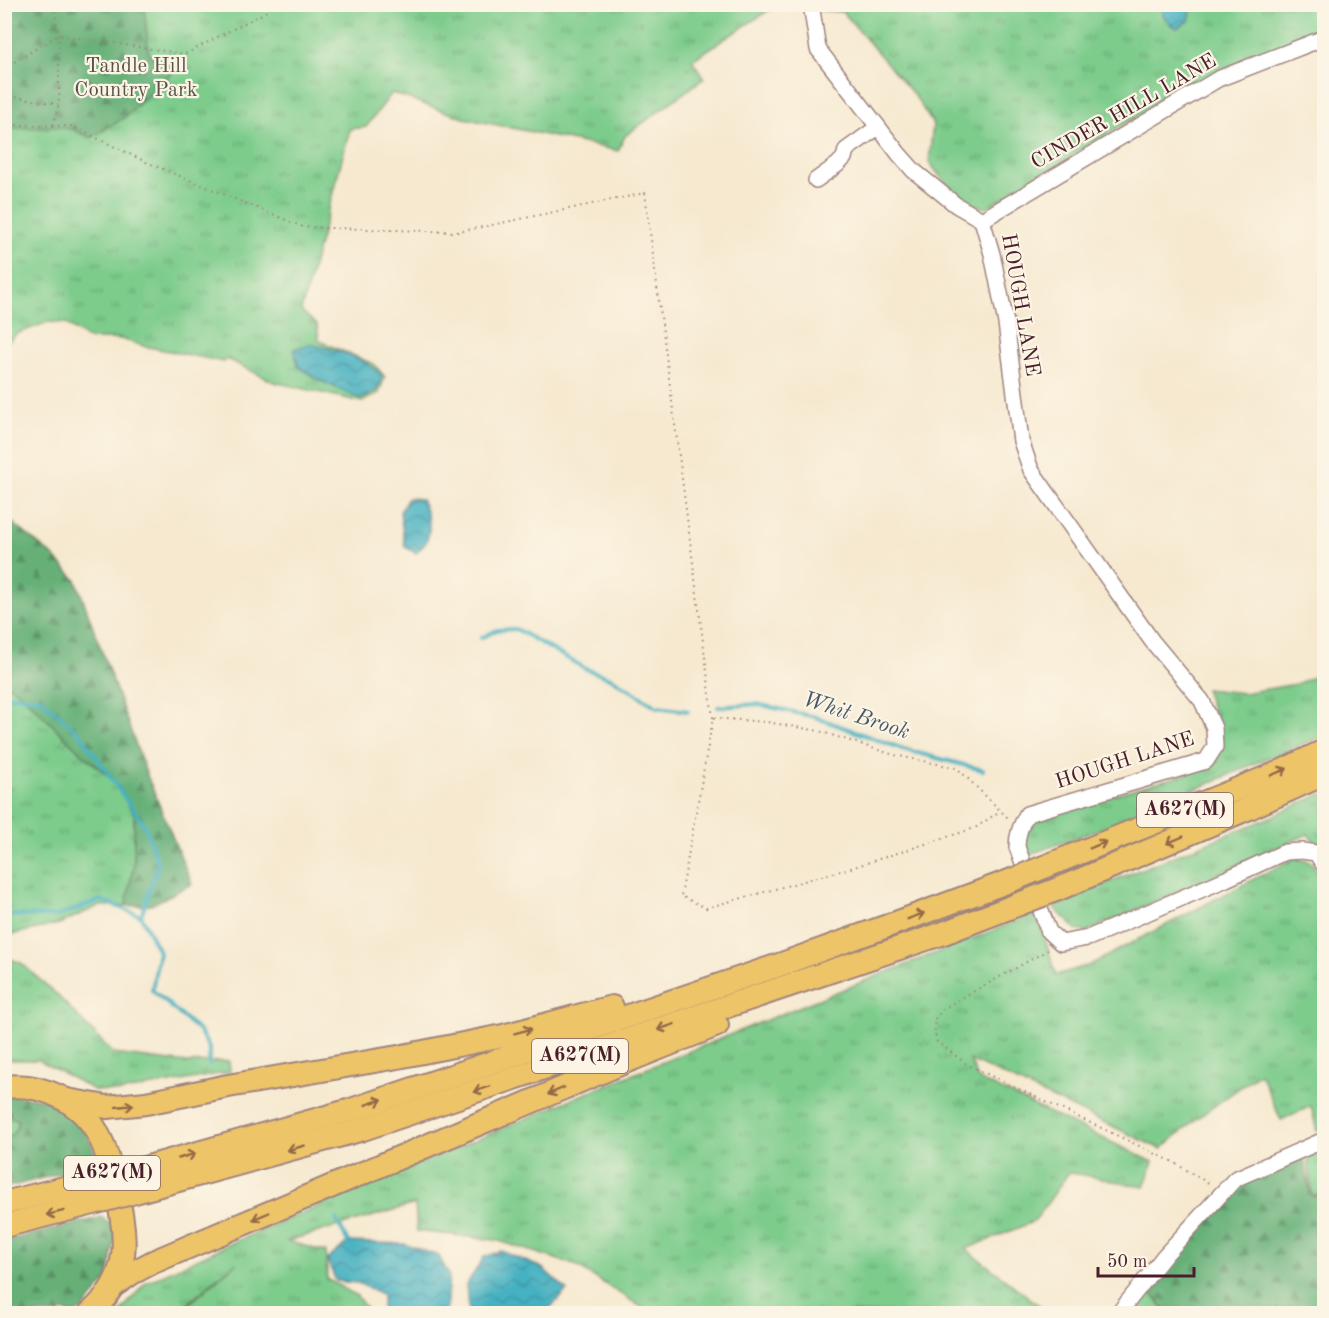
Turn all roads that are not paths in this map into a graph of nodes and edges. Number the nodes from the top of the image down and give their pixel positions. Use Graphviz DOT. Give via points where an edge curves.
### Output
graph roads {
  1 [pos="811,4"];
  2 [pos="1324,38"];
  3 [pos="878,127"];
  4 [pos="816,180"];
  5 [pos="982,220"];
  6 [pos="1324,751"];
  7 [pos="1324,774"];
  8 [pos="1324,865"];
  9 [pos="882,928"];
  10 [pos="941,934"];
  11 [pos="4,1087"];
  12 [pos="67,1100"];
  13 [pos="1324,1140"];
  14 [pos="133,1182"];
  15 [pos="103,1190"];
  16 [pos="4,1203"];
  17 [pos="4,1226"];
  18 [pos="99,1304"];
  19 [pos="1118,1314"];
  1 -- 3 [label="street" via="818,49"];
  2 -- 5 [label="street, CINDER HILL LANE" via="1218,79"];
  3 -- 4 [label="street" via="846,150 837,165"];
  3 -- 5 [label="street" via="914,171 956,205"];
  5 -- 8 [label="street, HOUGH LANE" via="1006,323 1021,441 1031,470 1152,641 1202,701 1214,728 1215,747 1206,761 1027,814 1017,847 1049,932 1061,943 1088,938 1285,852 1316,853"];
  9 -- 6 [label="highway, A627(M), one-way, bridge" via="1012,880"];
  7 -- 10 [label="highway, A627(M), one-way, bridge" via="1061,888"];
  12 -- 9 [label="highway, A627(M), one-way" via="107,1107 135,1105 399,1058 608,1008"];
  14 -- 9 [label="highway, A627(M), one-way"];
  10 -- 14 [label="highway, A627(M), one-way" via="360,1130"];
  10 -- 18 [label="highway, A627(M), one-way" via="627,1061 153,1262 132,1273"];
  11 -- 12 [label="highway, A627(M)" via="32,1087"];
  12 -- 18 [label="highway, A627(M)" via="100,1136 121,1210 125,1246 122,1262"];
  13 -- 19 [label="street" via="1235,1179 1165,1255"];
  14 -- 15 [label="highway, A627(M), bridge"];
  15 -- 16 [label="highway, A627(M)"];
  15 -- 17 [label="highway, A627(M), one-way"];
}
